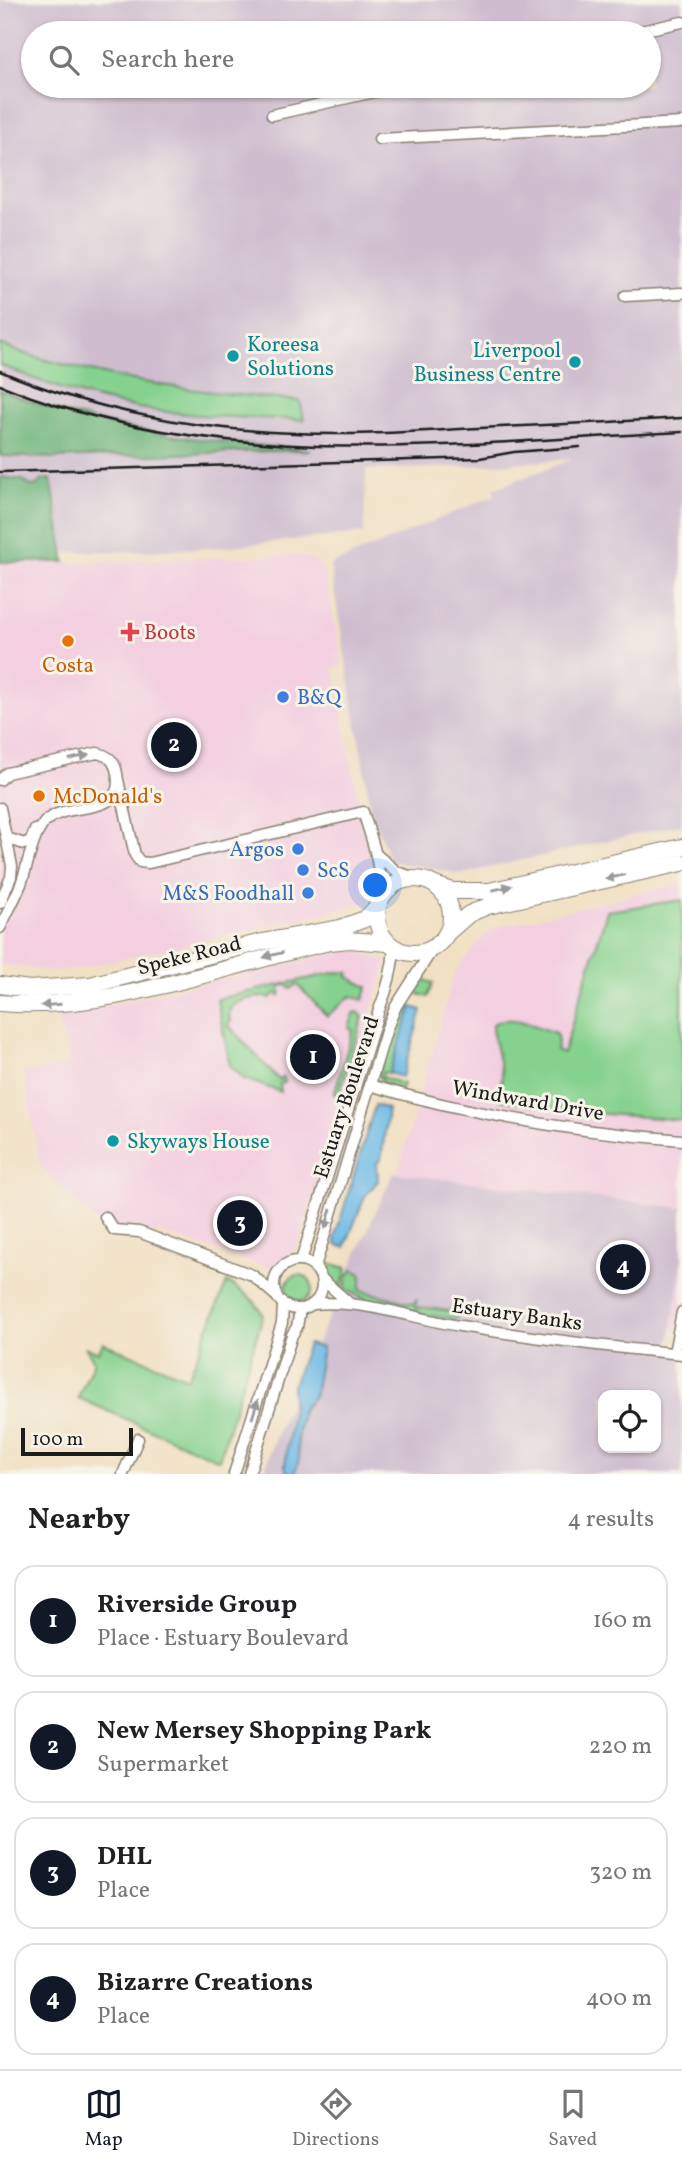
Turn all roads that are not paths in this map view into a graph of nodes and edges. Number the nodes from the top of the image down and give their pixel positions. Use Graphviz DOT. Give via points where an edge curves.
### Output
graph roads {
  1 [pos="682,22"];
  2 [pos="661,27"];
  3 [pos="348,98"];
  4 [pos="272,115"];
  5 [pos="682,123"];
  6 [pos="379,139"];
  7 [pos="682,293"];
  8 [pos="625,296"];
  9 [pos="0,780"];
  10 [pos="118,780"];
  11 [pos="107,802"];
  12 [pos="124,806"];
  13 [pos="0,808"];
  14 [pos="41,828"];
  15 [pos="7,838"];
  16 [pos="682,847"];
  17 [pos="377,855"];
  18 [pos="682,863"];
  19 [pos="428,883"];
  20 [pos="0,903"];
  21 [pos="379,903"];
  22 [pos="0,928"];
  23 [pos="446,934"];
  24 [pos="391,945"];
  25 [pos="434,947"];
  26 [pos="4,982"];
  27 [pos="0,1003"];
  28 [pos="369,1085"];
  29 [pos="682,1140"];
  30 [pos="105,1217"];
  31 [pos="301,1261"];
  32 [pos="315,1267"];
  33 [pos="277,1273"];
  34 [pos="252,1275"];
  35 [pos="322,1279"];
  36 [pos="275,1295"];
  37 [pos="348,1303"];
  38 [pos="313,1304"];
  39 [pos="283,1305"];
  40 [pos="300,1310"];
  41 [pos="682,1312"];
  42 [pos="678,1354"];
  43 [pos="138,1439"];
  44 [pos="123,1474"];
  45 [pos="234,1474"];
  46 [pos="249,1474"];
  1 -- 2 [label="street"];
  3 -- 4 [label="street"];
  5 -- 6 [label="street"];
  7 -- 8 [label="street"];
  9 -- 10 [label="street, one-way" via="6,773 97,753 112,760"];
  10 -- 11 [label="street" via="117,790"];
  10 -- 12 [label="street"];
  11 -- 12 [label="street"];
  11 -- 14 [label="street" via="57,814"];
  12 -- 17 [label="street" via="140,862 363,812"];
  13 -- 15 [label="street"];
  14 -- 15 [label="street" via="24,844"];
  14 -- 22 [label="street"];
  15 -- 20 [label="street" via="11,877"];
  19 -- 16 [label="highway, one-way" via="453,891 488,891"];
  17 -- 19 [label="street" via="397,872"];
  17 -- 21 [label="street"];
  18 -- 23 [label="highway, one-way" via="488,906 469,914"];
  19 -- 21 [label="highway" via="410,879 398,883"];
  19 -- 23 [label="highway" via="443,893 451,913"];
  21 -- 24 [label="highway" via="378,926"];
  21 -- 26 [label="highway, Speke Road" via="365,919 340,928 262,942 90,985 56,989"];
  23 -- 25 [label="highway"];
  24 -- 25 [label="highway" via="414,953"];
  24 -- 27 [label="highway, Speke Road, one-way" via="330,942 69,1004"];
  24 -- 31 [label="street, Estuary Boulevard" via="389,988"];
  25 -- 28 [label="street, Estuary Boulevard" via="396,1006"];
  28 -- 29 [label="street, Windward Drive" via="499,1118"];
  28 -- 32 [label="street, Estuary Boulevard, one-way"];
  30 -- 34 [label="street" via="114,1230 139,1232"];
  31 -- 32 [label="street"];
  31 -- 33 [label="street" via="285,1264"];
  32 -- 35 [label="street"];
  33 -- 34 [label="street"];
  33 -- 36 [label="street"];
  34 -- 36 [label="street"];
  35 -- 37 [label="street"];
  35 -- 38 [label="street" via="321,1293"];
  36 -- 39 [label="street"];
  37 -- 38 [label="street, Estuary Banks"];
  37 -- 42 [label="street, Estuary Banks" via="463,1327"];
  38 -- 40 [label="street"];
  39 -- 40 [label="street"];
  45 -- 39 [label="street, one-way" via="282,1323"];
  40 -- 46 [label="street"];
  41 -- 42 [label="street"];
  43 -- 44 [label="street"];
}
